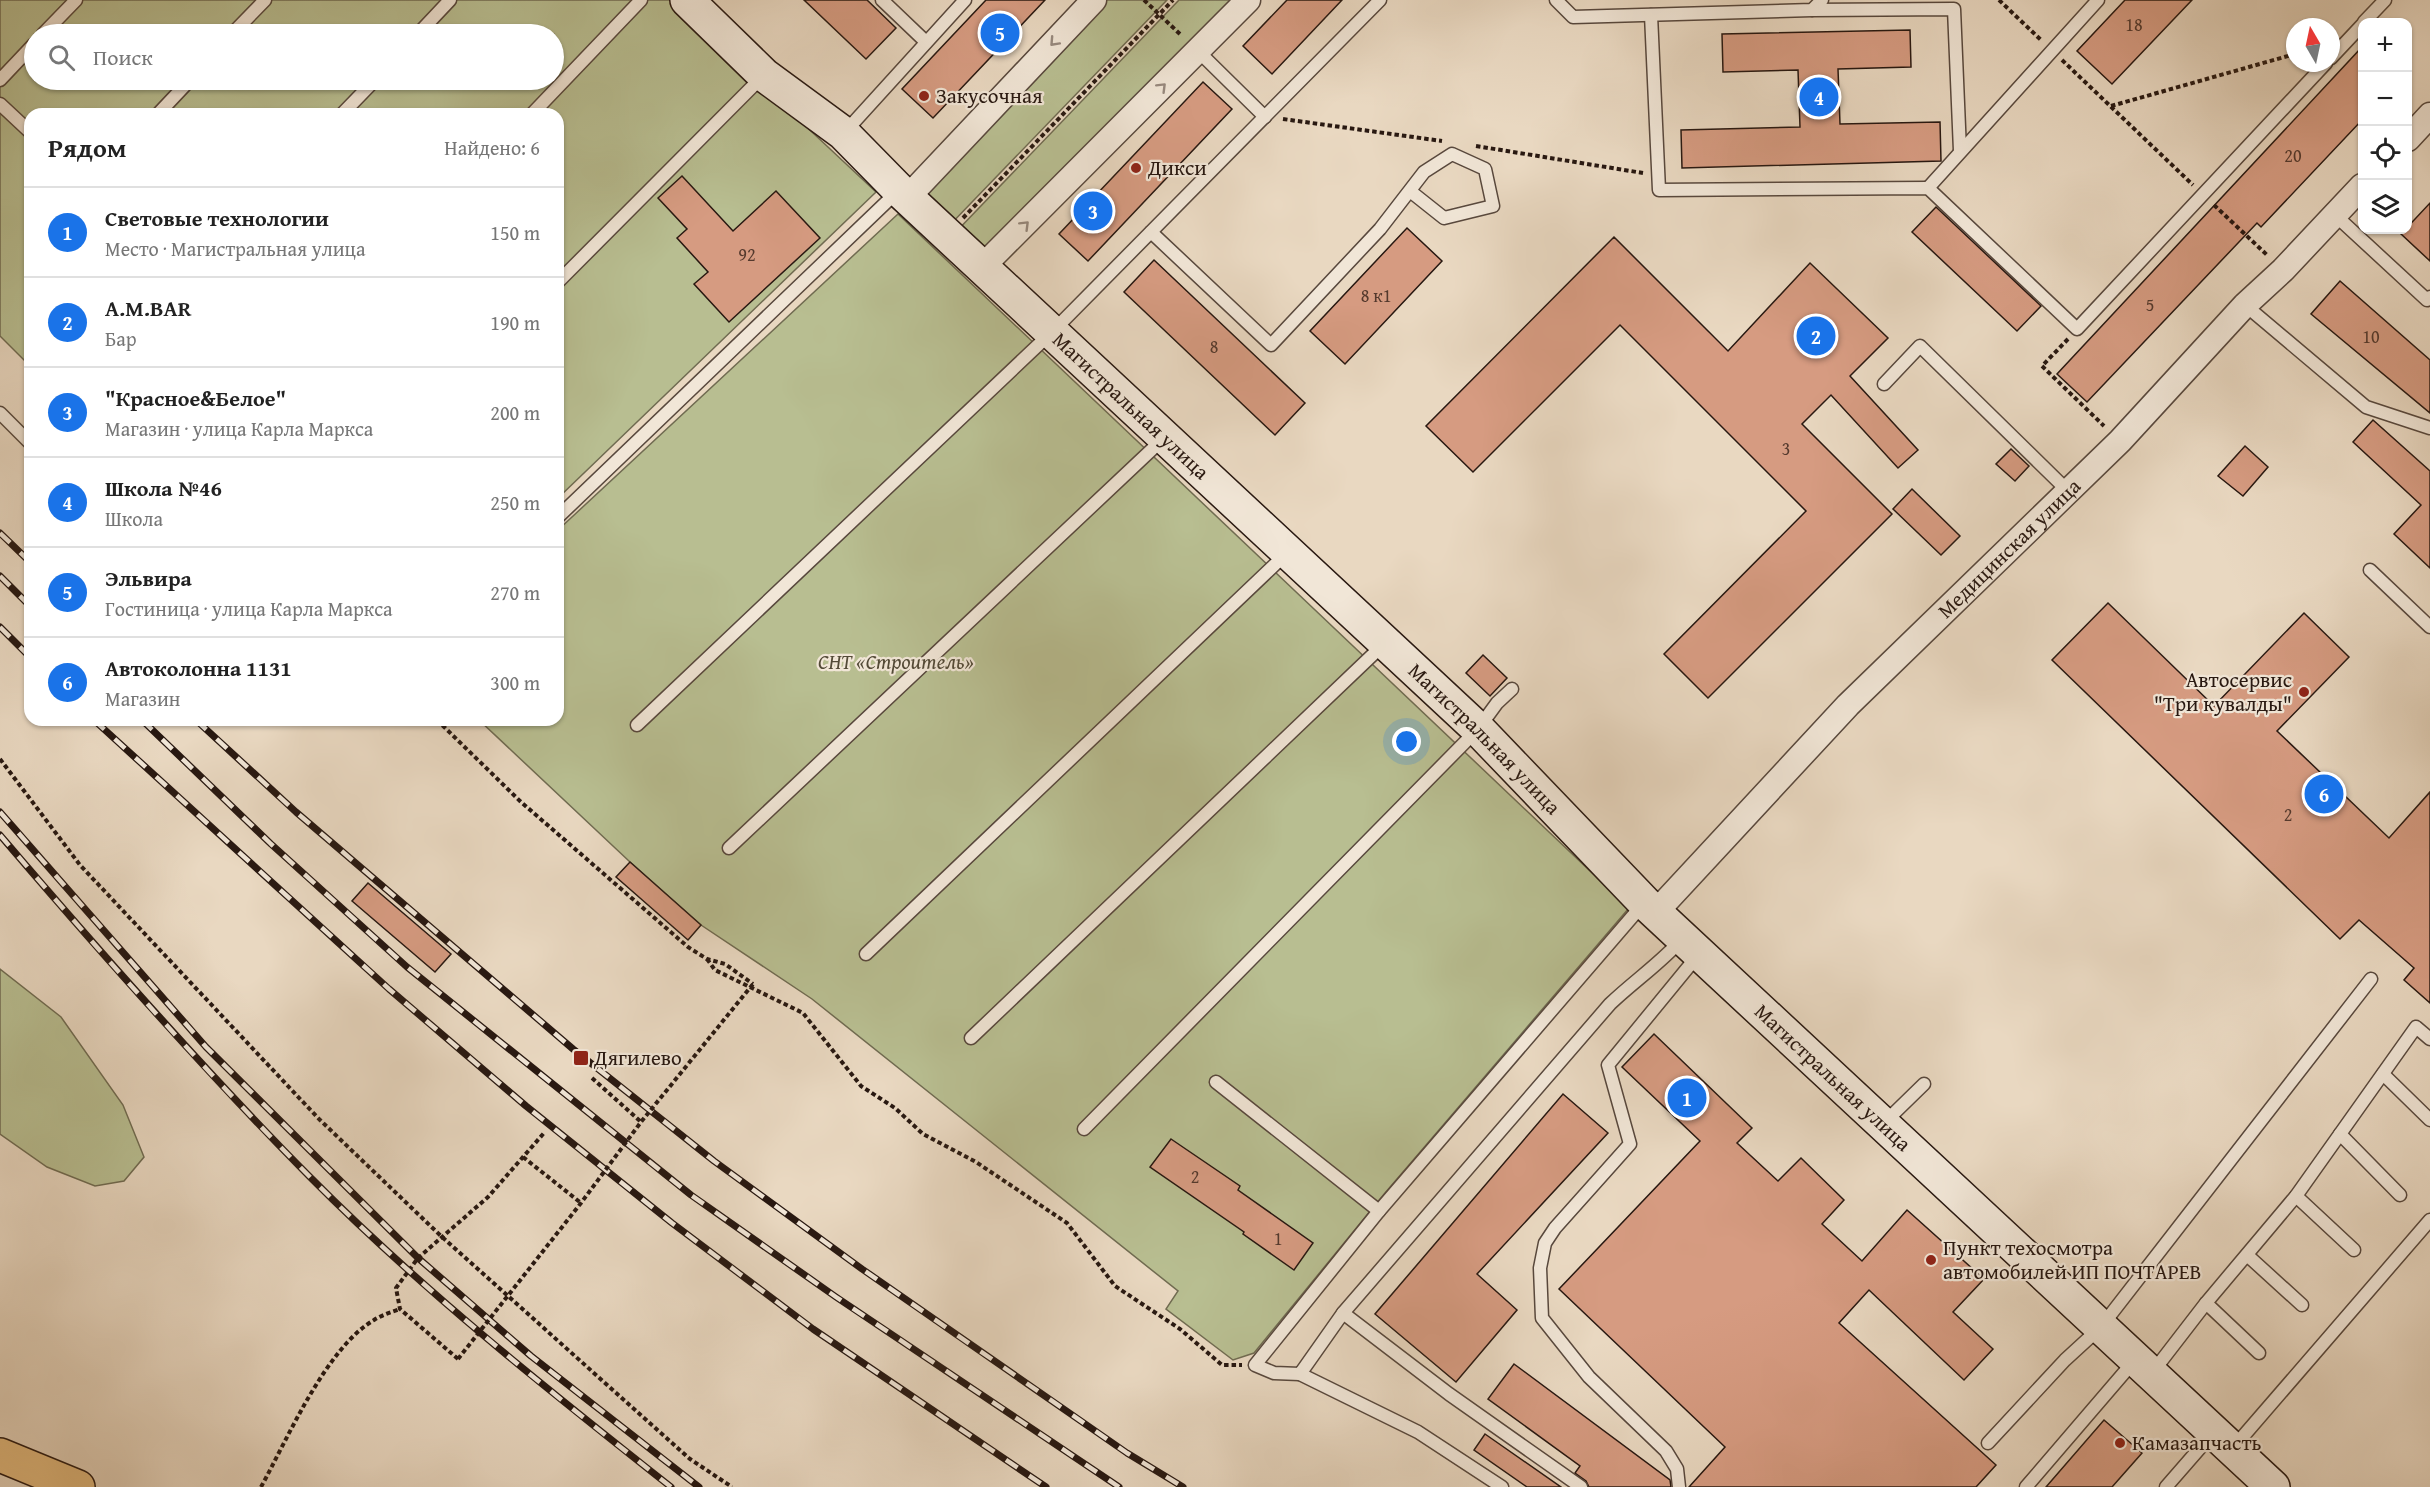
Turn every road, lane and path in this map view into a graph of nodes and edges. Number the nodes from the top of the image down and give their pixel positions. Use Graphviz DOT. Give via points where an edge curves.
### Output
graph roads {
  1 [pos="76,0"];
  2 [pos="265,0"];
  3 [pos="450,0"];
  4 [pos="641,0"];
  5 [pos="687,0"];
  6 [pos="882,0"];
  7 [pos="965,0"];
  8 [pos="1094,0"];
  9 [pos="1144,0"];
  10 [pos="1173,0"];
  11 [pos="1248,0"];
  12 [pos="1380,0"];
  13 [pos="1556,0"];
  14 [pos="1822,0"];
  15 [pos="1999,0"];
  16 [pos="2098,0"];
  17 [pos="2385,0"];
  18 [pos="1812,10"];
  19 [pos="1159,14"];
  20 [pos="1651,15"];
  21 [pos="2368,18"];
  22 [pos="53,24"];
  23 [pos="242,24"];
  24 [pos="427,24"];
  25 [pos="2358,28"];
  26 [pos="927,42"];
  27 [pos="2340,48"];
  28 [pos="2051,49"];
  29 [pos="1198,51"];
  30 [pos="24,55"];
  31 [pos="2286,57"];
  32 [pos="2318,72"];
  33 [pos="764,75"];
  34 [pos="0,80"];
  35 [pos="564,81"];
  36 [pos="181,90"];
  37 [pos="365,90"];
  38 [pos="555,90"];
  39 [pos="0,104"];
  40 [pos="2111,106"];
  41 [pos="164,108"];
  42 [pos="348,108"];
  43 [pos="538,108"];
  44 [pos="2430,115"];
  45 [pos="1265,117"];
  46 [pos="24,126"];
  47 [pos="843,133"];
  48 [pos="2412,135"];
  49 [pos="1960,151"];
  50 [pos="1928,188"];
  51 [pos="1410,190"];
  52 [pos="2358,190"];
  53 [pos="904,193"];
  54 [pos="2203,195"];
  55 [pos="2335,215"];
  56 [pos="1151,232"];
  57 [pos="948,234"];
  58 [pos="983,266"];
  59 [pos="2283,270"];
  60 [pos="564,276"];
  61 [pos="2430,297"];
  62 [pos="2245,305"];
  63 [pos="2077,329"];
  64 [pos="1053,331"];
  65 [pos="1884,384"];
  66 [pos="0,413"];
  67 [pos="2430,428"];
  68 [pos="1166,436"];
  69 [pos="24,437"];
  70 [pos="2120,441"];
  71 [pos="2069,492"];
  72 [pos="564,511"];
  73 [pos="1288,553"];
  74 [pos="2370,570"];
  75 [pos="2430,627"];
  76 [pos="1384,644"];
  77 [pos="1512,689"];
  78 [pos="637,725"];
  79 [pos="443,726"];
  80 [pos="1478,729"];
  81 [pos="0,759"];
  82 [pos="729,848"];
  83 [pos="1650,907"];
  84 [pos="1692,945"];
  85 [pos="866,954"];
  86 [pos="707,959"];
  87 [pos="2371,979"];
  88 [pos="971,1038"];
  89 [pos="2430,1039"];
  90 [pos="2383,1074"];
  91 [pos="592,1078"];
  92 [pos="1216,1082"];
  93 [pos="1924,1084"];
  94 [pos="2430,1120"];
  95 [pos="641,1122"];
  96 [pos="1884,1122"];
  97 [pos="1084,1129"];
  98 [pos="544,1133"];
  99 [pos="2340,1134"];
  100 [pos="523,1157"];
  101 [pos="2400,1195"];
  102 [pos="2296,1196"];
  103 [pos="581,1203"];
  104 [pos="1379,1211"];
  105 [pos="2430,1220"];
  106 [pos="442,1238"];
  107 [pos="2354,1250"];
  108 [pos="2247,1255"];
  109 [pos="2206,1303"];
  110 [pos="2302,1305"];
  111 [pos="399,1309"];
  112 [pos="1343,1313"];
  113 [pos="2101,1328"];
  114 [pos="2259,1353"];
  115 [pos="1255,1365"];
  116 [pos="2143,1366"];
  117 [pos="1300,1374"];
  118 [pos="2223,1441"];
  119 [pos="1988,1443"];
  120 [pos="0,1455"];
  121 [pos="78,1487"];
  122 [pos="261,1487"];
  123 [pos="732,1487"];
  124 [pos="1502,1487"];
  125 [pos="1581,1487"];
  126 [pos="1678,1487"];
  127 [pos="2026,1487"];
  128 [pos="2166,1487"];
  129 [pos="2273,1487"];
  1 -- 22 [label="lane"];
  2 -- 23 [label="lane"];
  3 -- 24 [label="lane"];
  4 -- 35 [label="lane"];
  5 -- 33 [label="street, Магистральная улица"];
  6 -- 26 [label="lane"];
  7 -- 26 [label="lane"];
  8 -- 53 [label="street, one-way"];
  9 -- 19 [label="path"];
  10 -- 19 [label="path"];
  11 -- 29 [label="street"];
  12 -- 45 [label="lane"];
  13 -- 20 [label="lane" via="1573,17"];
  14 -- 18 [label="lane"];
  15 -- 28 [label="path"];
  16 -- 28 [label="lane"];
  17 -- 21 [label="lane"];
  18 -- 20 [label="lane"];
  18 -- 49 [label="lane" via="1954,9"];
  19 -- 29 [label="path"];
  19 -- 57 [label="path"];
  20 -- 50 [label="lane" via="1659,190"];
  25 -- 27 [label="lane"];
  26 -- 47 [label="lane"];
  28 -- 40 [label="path"];
  28 -- 49 [label="lane"];
  29 -- 45 [label="lane"];
  58 -- 29 [label="street, one-way"];
  30 -- 34 [label="lane"];
  31 -- 40 [label="path"];
  32 -- 54 [label="lane"];
  33 -- 47 [label="street, Магистральная улица"];
  33 -- 60 [label="lane"];
  36 -- 41 [label="lane"];
  37 -- 42 [label="lane"];
  38 -- 43 [label="lane"];
  39 -- 46 [label="lane"];
  40 -- 54 [label="path"];
  44 -- 48 [label="street"];
  45 -- 56 [label="lane"];
  47 -- 53 [label="street, Магистральная улица"];
  49 -- 50 [label="lane"];
  50 -- 63 [label="lane"];
  51 -- 51 [label="lane" via="1424,172 1452,154 1485,169 1493,206 1444,218"];
  51 -- 56 [label="lane" via="1380,230 1271,345"];
  52 -- 55 [label="street, Медицинская улица"];
  53 -- 57 [label="street, Магистральная улица"];
  53 -- 72 [label="lane"];
  54 -- 59 [label="path"];
  54 -- 63 [label="lane"];
  55 -- 59 [label="street, Медицинская улица"];
  55 -- 61 [label="lane" via="2427,300"];
  56 -- 64 [label="lane"];
  57 -- 58 [label="street, Магистральная улица"];
  58 -- 64 [label="street, Магистральная улица"];
  59 -- 62 [label="street, Медицинская улица"];
  62 -- 67 [label="lane" via="2366,407"];
  62 -- 70 [label="street, Медицинская улица"];
  63 -- 70 [label="path" via="2042,366"];
  64 -- 68 [label="street, Магистральная улица"];
  64 -- 78 [label="lane"];
  65 -- 71 [label="lane" via="1920,346"];
  66 -- 69 [label="lane"];
  68 -- 73 [label="street, Магистральная улица"];
  68 -- 82 [label="lane"];
  70 -- 71 [label="street, Медицинская улица"];
  71 -- 83 [label="street, Медицинская улица" via="1848,705"];
  73 -- 76 [label="street, Магистральная улица"];
  73 -- 85 [label="lane"];
  74 -- 75 [label="lane"];
  76 -- 80 [label="street, Магистральная улица"];
  76 -- 88 [label="lane"];
  77 -- 80 [label="lane"];
  79 -- 86 [label="path" via="521,802 688,947"];
  80 -- 83 [label="street, Магистральная улица"];
  80 -- 97 [label="lane"];
  81 -- 106 [label="path" via="80,865 319,1119"];
  83 -- 84 [label="street, Магистральная улица"];
  83 -- 104 [label="lane"];
  84 -- 96 [label="street, Магистральная улица"];
  84 -- 112 [label="lane" via="1641,975 1610,1004"];
  84 -- 126 [label="lane" via="1608,1065 1630,1144 1555,1228 1545,1243 1540,1268 1542,1318 1589,1377 1666,1450 1677,1469"];
  86 -- 95 [label="path, bridge" via="725,964 753,984"];
  86 -- 115 [label="path" via="722,974 803,1013 861,1086 895,1108 922,1134 976,1161 1067,1223 1114,1286 1180,1329 1222,1365"];
  87 -- 113 [label="lane"];
  89 -- 90 [label="lane" via="2416,1027"];
  90 -- 94 [label="lane"];
  90 -- 99 [label="lane"];
  91 -- 95 [label="path"];
  92 -- 104 [label="lane"];
  93 -- 96 [label="lane"];
  95 -- 103 [label="path, bridge"];
  96 -- 113 [label="street, Магистральная улица"];
  98 -- 100 [label="path"];
  99 -- 101 [label="lane"];
  99 -- 102 [label="lane"];
  100 -- 103 [label="path"];
  100 -- 106 [label="path" via="488,1197"];
  102 -- 107 [label="lane"];
  102 -- 108 [label="lane"];
  103 -- 111 [label="path, bridge" via="458,1359"];
  104 -- 115 [label="lane"];
  105 -- 118 [label="lane"];
  106 -- 111 [label="path" via="418,1258 396,1288"];
  106 -- 123 [label="path" via="690,1459"];
  108 -- 109 [label="lane"];
  108 -- 110 [label="lane"];
  109 -- 114 [label="lane"];
  109 -- 116 [label="lane"];
  111 -- 122 [label="path" via="374,1320 352,1337 326,1370"];
  112 -- 117 [label="lane"];
  112 -- 125 [label="lane"];
  113 -- 116 [label="street, Магистральная улица"];
  113 -- 119 [label="lane" via="2065,1360"];
  115 -- 117 [label="lane" via="1274,1373"];
  116 -- 118 [label="street, Магистральная улица"];
  116 -- 127 [label="lane"];
  117 -- 124 [label="lane" via="1418,1432"];
  118 -- 128 [label="lane"];
  118 -- 129 [label="street, Магистральная улица"];
  120 -- 121 [label="highway"];
}
